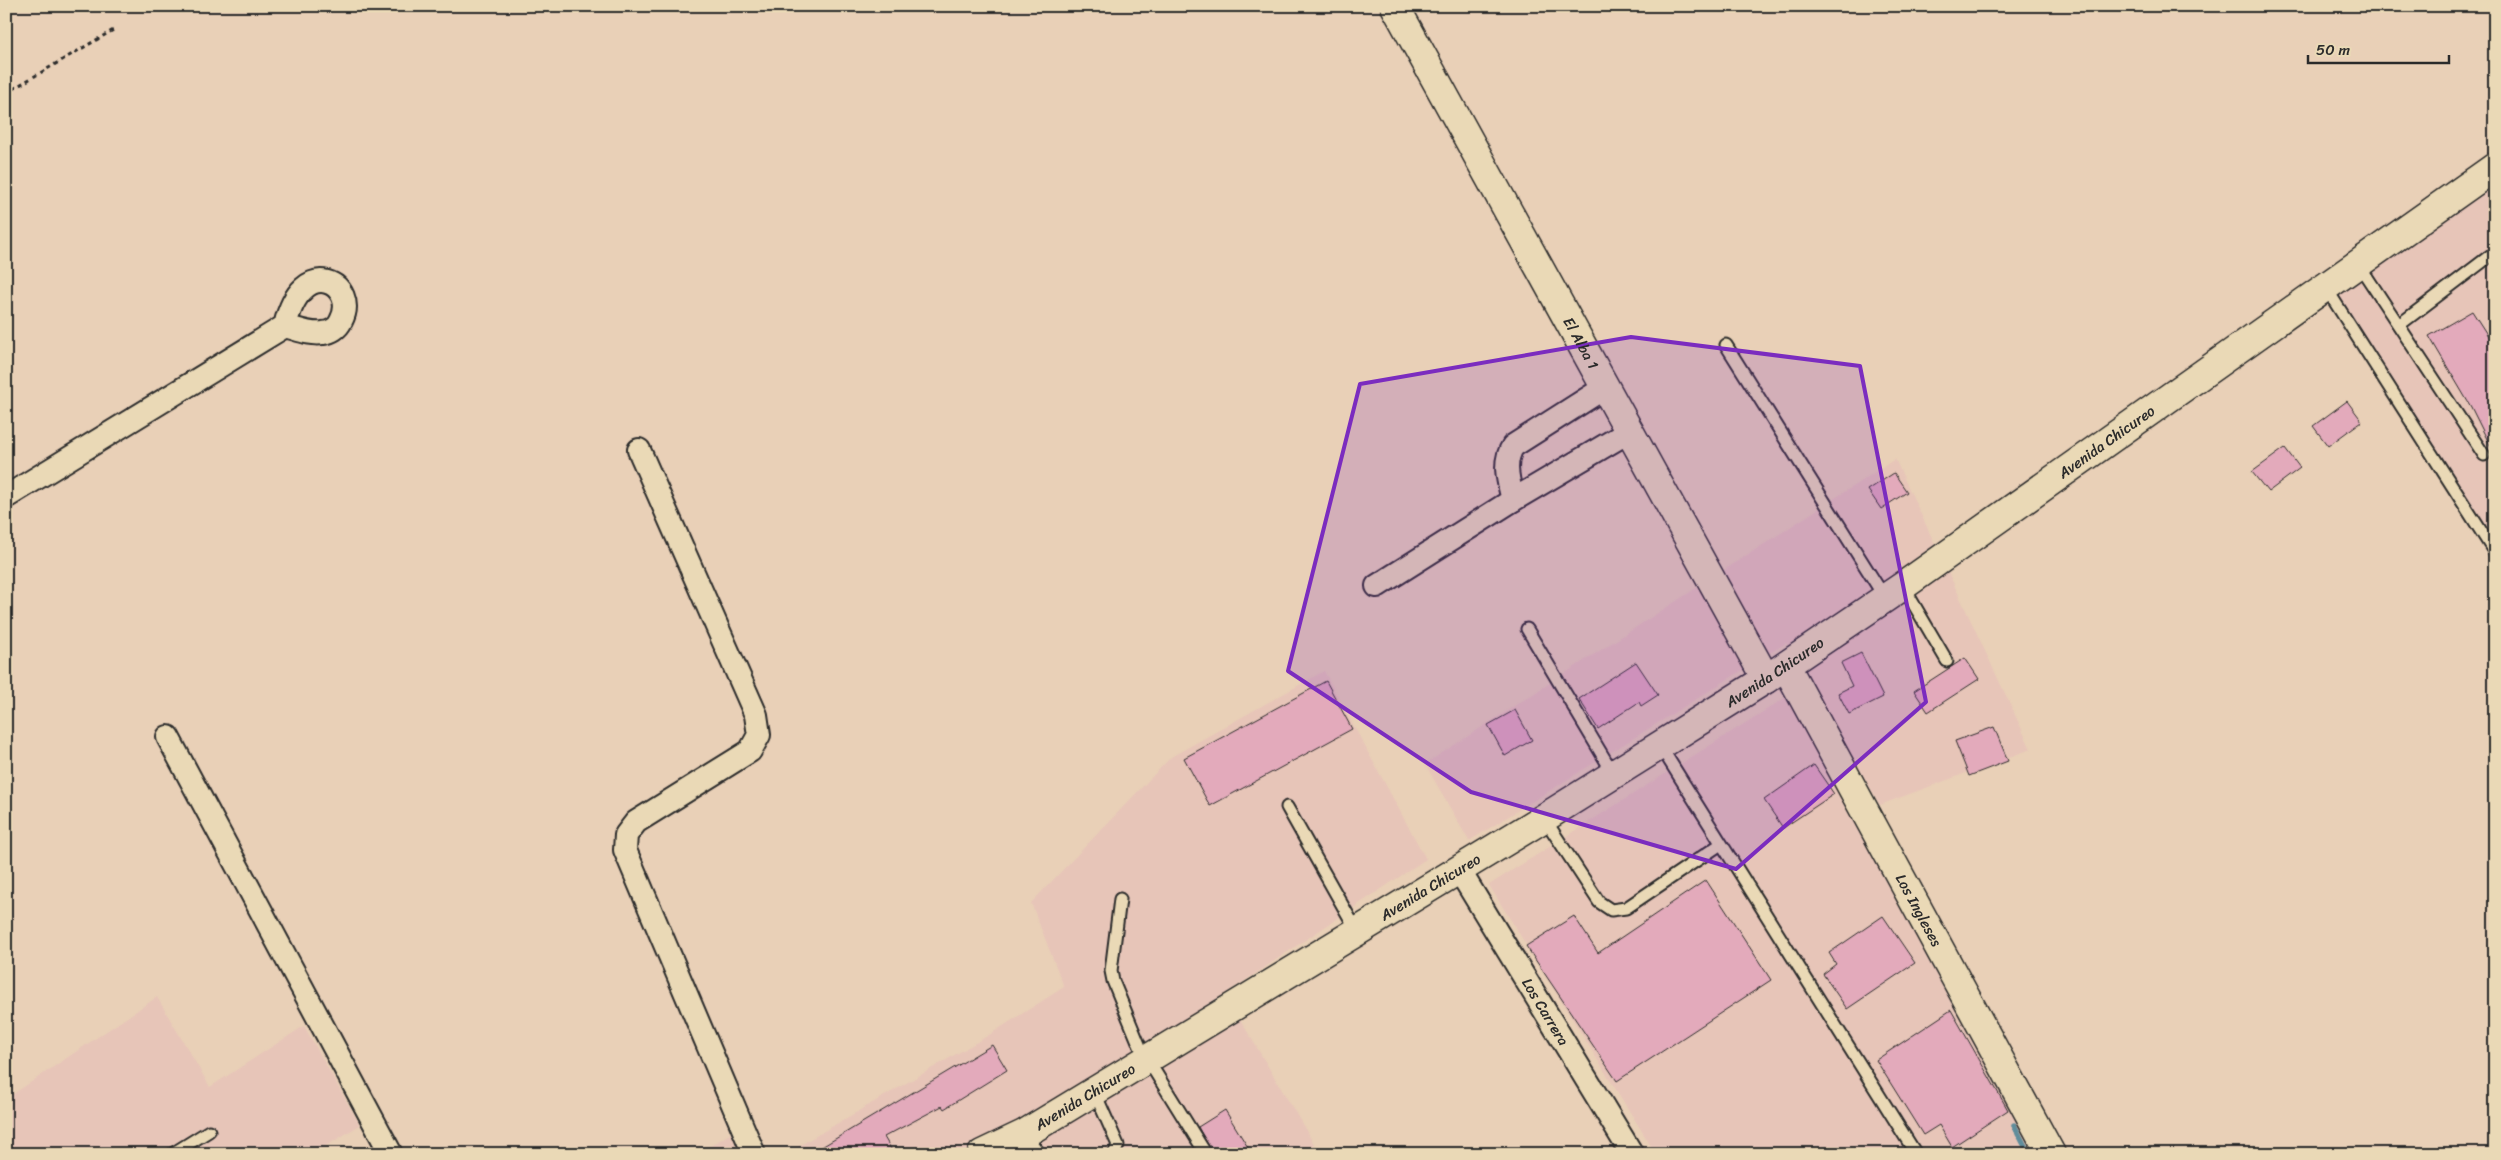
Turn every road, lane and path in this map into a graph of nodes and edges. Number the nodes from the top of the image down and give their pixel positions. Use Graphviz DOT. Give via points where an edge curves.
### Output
graph roads {
  1 [pos="1395,6"];
  2 [pos="115,29"];
  3 [pos="6,93"];
  4 [pos="2495,167"];
  5 [pos="2495,252"];
  6 [pos="2359,265"];
  7 [pos="2326,288"];
  8 [pos="2398,325"];
  9 [pos="285,326"];
  10 [pos="1726,345"];
  11 [pos="1604,388"];
  12 [pos="1628,432"];
  13 [pos="639,450"];
  14 [pos="2484,455"];
  15 [pos="6,496"];
  16 [pos="1513,500"];
  17 [pos="2495,553"];
  18 [pos="1377,586"];
  19 [pos="1894,592"];
  20 [pos="1528,629"];
  21 [pos="1947,661"];
  22 [pos="1776,673"];
  23 [pos="168,737"];
  24 [pos="1659,744"];
  25 [pos="1613,773"];
  26 [pos="1287,807"];
  27 [pos="1544,818"];
  28 [pos="1721,844"];
  29 [pos="1459,870"];
  30 [pos="1120,899"];
  31 [pos="1356,931"];
  32 [pos="1147,1058"];
  33 [pos="1094,1091"];
  34 [pos="209,1131"];
  35 [pos="1032,1144"];
  36 [pos="172,1154"];
  37 [pos="391,1154"];
  38 [pos="754,1154"];
  39 [pos="982,1154"];
  40 [pos="1006,1154"];
  41 [pos="1114,1154"];
  42 [pos="1206,1154"];
  43 [pos="1632,1154"];
  44 [pos="1916,1154"];
  45 [pos="2051,1154"];
  1 -- 11 [label="main road, El Alba 1"];
  2 -- 3 [label="path"];
  4 -- 6 [label="main road, Avenida Chicureo"];
  5 -- 8 [label="lane"];
  6 -- 7 [label="main road, Avenida Chicureo"];
  6 -- 8 [label="lane"];
  7 -- 17 [label="lane"];
  7 -- 19 [label="main road, Avenida Chicureo"];
  8 -- 14 [label="lane"];
  9 -- 15 [label="street"];
  10 -- 19 [label="lane"];
  11 -- 12 [label="main road, El Alba 1"];
  11 -- 16 [label="street" via="1513,446 1507,459"];
  12 -- 16 [label="street"];
  12 -- 22 [label="main road, El Alba 1"];
  13 -- 38 [label="street" via="756,715 759,735 750,751 636,822 626,834 625,850"];
  16 -- 18 [label="street"];
  19 -- 21 [label="lane"];
  19 -- 22 [label="main road, Avenida Chicureo"];
  20 -- 25 [label="lane"];
  22 -- 24 [label="main road, Avenida Chicureo"];
  22 -- 45 [label="main road, Los Ingleses"];
  23 -- 37 [label="street"];
  24 -- 25 [label="main road, Avenida Chicureo"];
  24 -- 28 [label="lane"];
  25 -- 27 [label="main road, Avenida Chicureo"];
  26 -- 31 [label="lane"];
  27 -- 28 [label="lane" via="1599,902 1611,910 1626,908"];
  27 -- 29 [label="main road, Avenida Chicureo"];
  28 -- 44 [label="lane"];
  29 -- 31 [label="main road, Avenida Chicureo"];
  29 -- 43 [label="street, Los Carrera"];
  30 -- 32 [label="lane" via="1111,971"];
  31 -- 32 [label="main road, Avenida Chicureo"];
  32 -- 33 [label="main road, Avenida Chicureo"];
  32 -- 42 [label="lane"];
  33 -- 35 [label="main road, Avenida Chicureo"];
  33 -- 41 [label="lane" via="1116,1136 1118,1145"];
  34 -- 36 [label="lane"];
  35 -- 39 [label="main road, Avenida Chicureo"];
  35 -- 40 [label="main road, Avenida Chicureo"];
}
